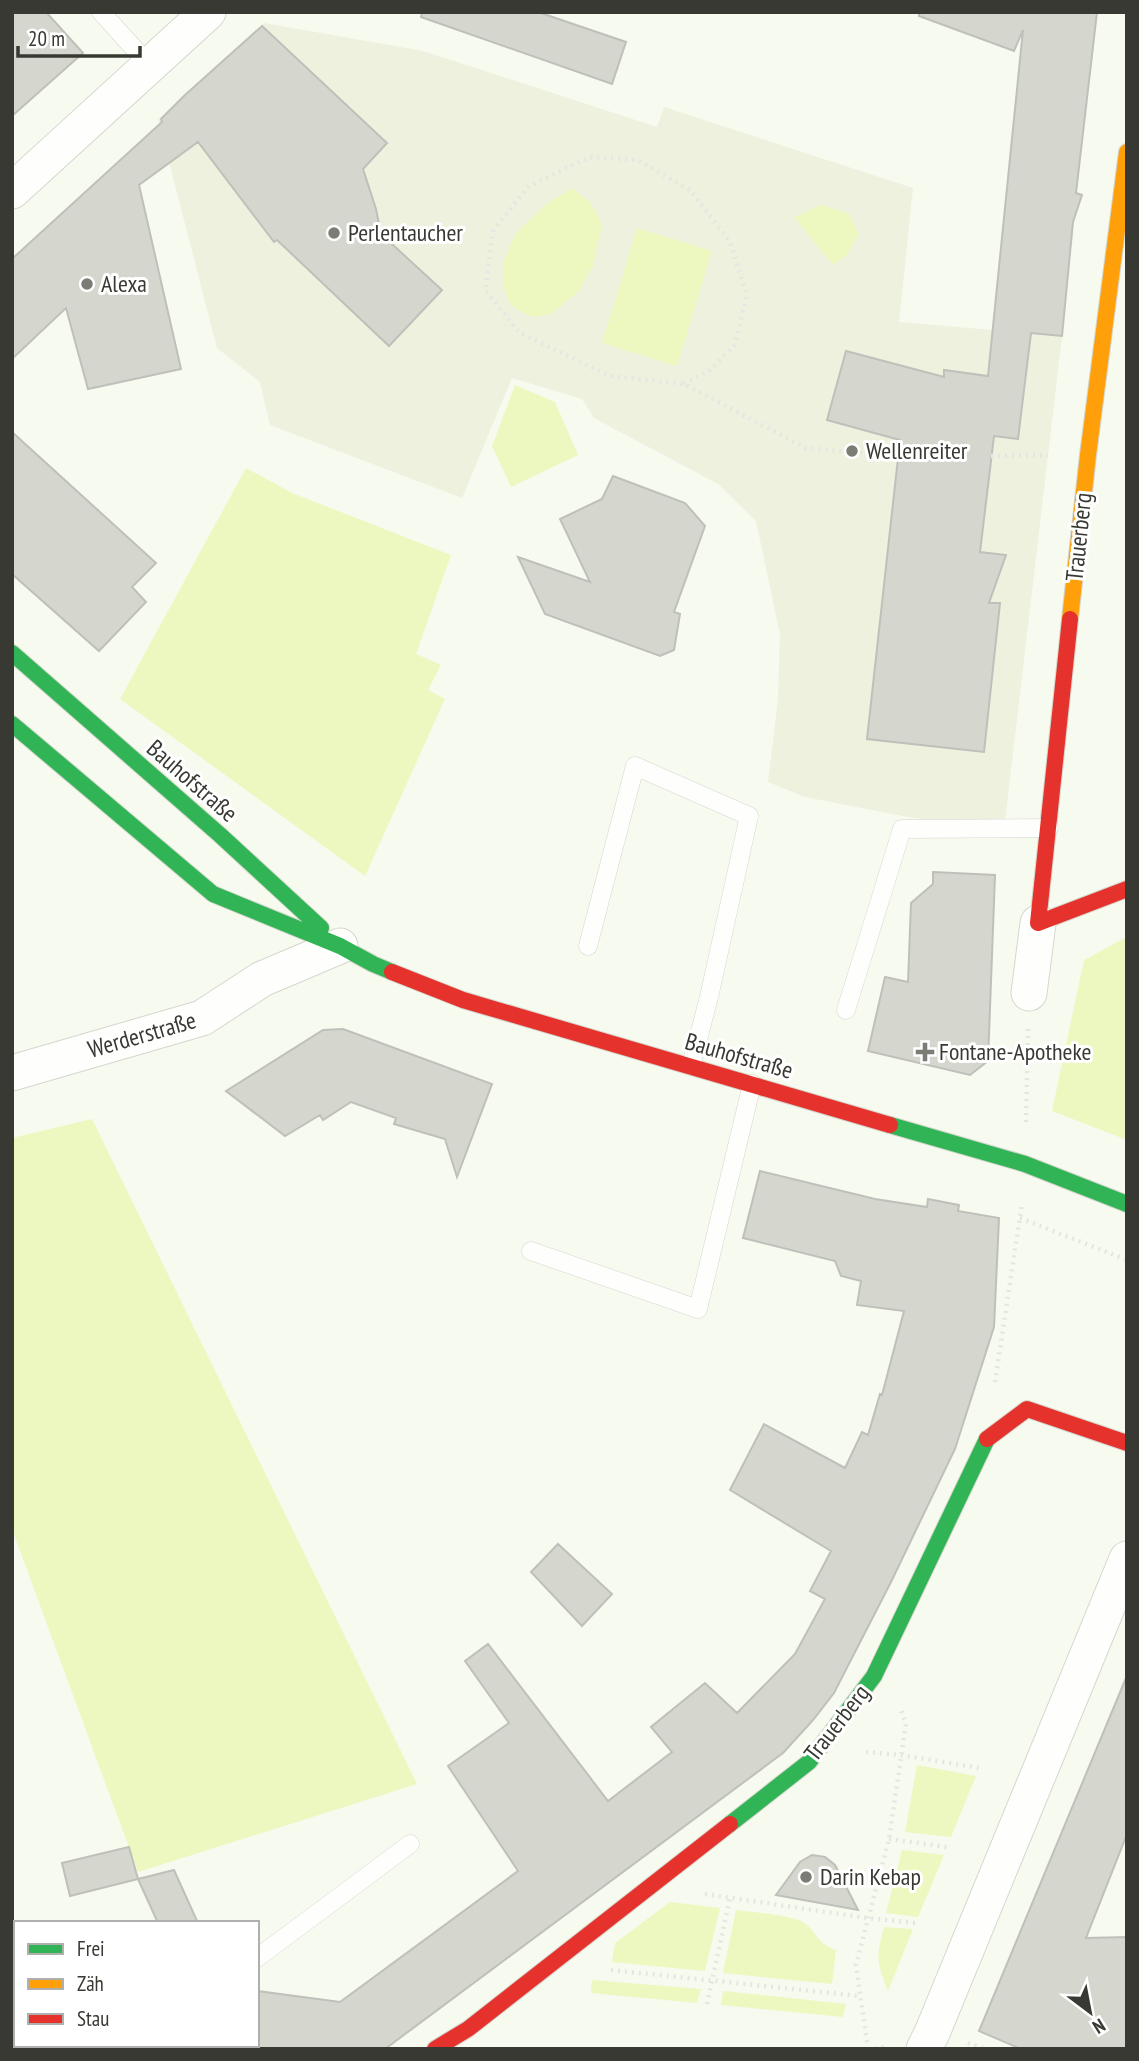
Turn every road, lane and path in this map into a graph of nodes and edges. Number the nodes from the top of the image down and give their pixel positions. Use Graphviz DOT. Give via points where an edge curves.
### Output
graph roads {
  1 [pos="101,12"];
  2 [pos="208,12"];
  3 [pos="150,66"];
  4 [pos="1127,152"];
  5 [pos="12,191"];
  6 [pos="684,384"];
  7 [pos="1088,455"];
  8 [pos="991,456"];
  9 [pos="919,458"];
  10 [pos="12,653"];
  11 [pos="12,724"];
  12 [pos="1049,828"];
  13 [pos="1127,889"];
  14 [pos="1038,923"];
  15 [pos="340,946"];
  16 [pos="588,946"];
  17 [pos="1029,993"];
  18 [pos="846,1010"];
  19 [pos="691,1066"];
  20 [pos="12,1073"];
  21 [pos="752,1084"];
  22 [pos="1025,1164"];
  23 [pos="1127,1204"];
  24 [pos="1020,1218"];
  25 [pos="531,1251"];
  26 [pos="1127,1259"];
  27 [pos="1030,1389"];
  28 [pos="1027,1409"];
  29 [pos="987,1438"];
  30 [pos="1127,1443"];
  31 [pos="1127,1559"];
  32 [pos="874,1676"];
  33 [pos="827,1739"];
  34 [pos="901,1755"];
  35 [pos="979,1768"];
  36 [pos="889,1839"];
  37 [pos="410,1844"];
  38 [pos="947,1847"];
  39 [pos="669,1872"];
  40 [pos="730,1898"];
  41 [pos="867,1918"];
  42 [pos="916,1923"];
  43 [pos="568,1951"];
  44 [pos="259,1957"];
  45 [pos="713,1980"];
  46 [pos="860,1996"];
  47 [pos="707,2004"];
  48 [pos="435,2049"];
  49 [pos="868,2049"];
  50 [pos="924,2049"];
  1 -- 3 [label="lane"];
  2 -- 3 [label="street"];
  3 -- 5 [label="street"];
  4 -- 7 [label="street, Trauerberg"];
  6 -- 6 [label="path" via="710,370 734,346 747,296 730,242 698,200 690,190 637,160 590,157 530,186 493,231 485,290 520,333 610,376"];
  6 -- 9 [label="path" via="806,448"];
  7 -- 8 [label="path"];
  7 -- 12 [label="street, Trauerberg"];
  10 -- 15 [label="street, Bauhofstraße"];
  11 -- 15 [label="street, Bauhofstraße" via="213,894"];
  12 -- 14 [label="street, Trauerberg"];
  12 -- 18 [label="lane" via="902,829"];
  13 -- 14 [label="street"];
  14 -- 17 [label="street, Trauerberg"];
  15 -- 19 [label="street, Bauhofstraße" via="463,1000"];
  15 -- 20 [label="street, Werderstraße" via="262,979 202,1018"];
  16 -- 19 [label="lane" via="635,766 749,816"];
  17 -- 22 [label="path"];
  19 -- 21 [label="street, Bauhofstraße"];
  21 -- 22 [label="street, Bauhofstraße"];
  21 -- 25 [label="lane" via="698,1309"];
  22 -- 23 [label="street, Bauhofstraße"];
  22 -- 24 [label="path"];
  24 -- 26 [label="path"];
  24 -- 29 [label="path"];
  27 -- 28 [label="lane"];
  28 -- 29 [label="street, Trauerberg"];
  28 -- 30 [label="street"];
  29 -- 32 [label="street, Trauerberg"];
  31 -- 50 [label="street"];
  32 -- 33 [label="street, Trauerberg"];
  32 -- 34 [label="path" via="887,1681 899,1703 906,1724"];
  33 -- 34 [label="path" via="848,1751"];
  33 -- 39 [label="street, Trauerberg" via="810,1762"];
  34 -- 35 [label="path"];
  34 -- 36 [label="path"];
  36 -- 38 [label="path"];
  36 -- 41 [label="path"];
  37 -- 44 [label="lane"];
  39 -- 40 [label="path" via="689,1892"];
  39 -- 43 [label="street, Trauerberg"];
  40 -- 41 [label="path"];
  40 -- 45 [label="path"];
  41 -- 42 [label="path"];
  41 -- 46 [label="path" via="856,1965"];
  43 -- 45 [label="path" via="590,1968"];
  43 -- 48 [label="street, Trauerberg"];
  45 -- 46 [label="path"];
  45 -- 47 [label="path"];
  46 -- 49 [label="path"];
}
